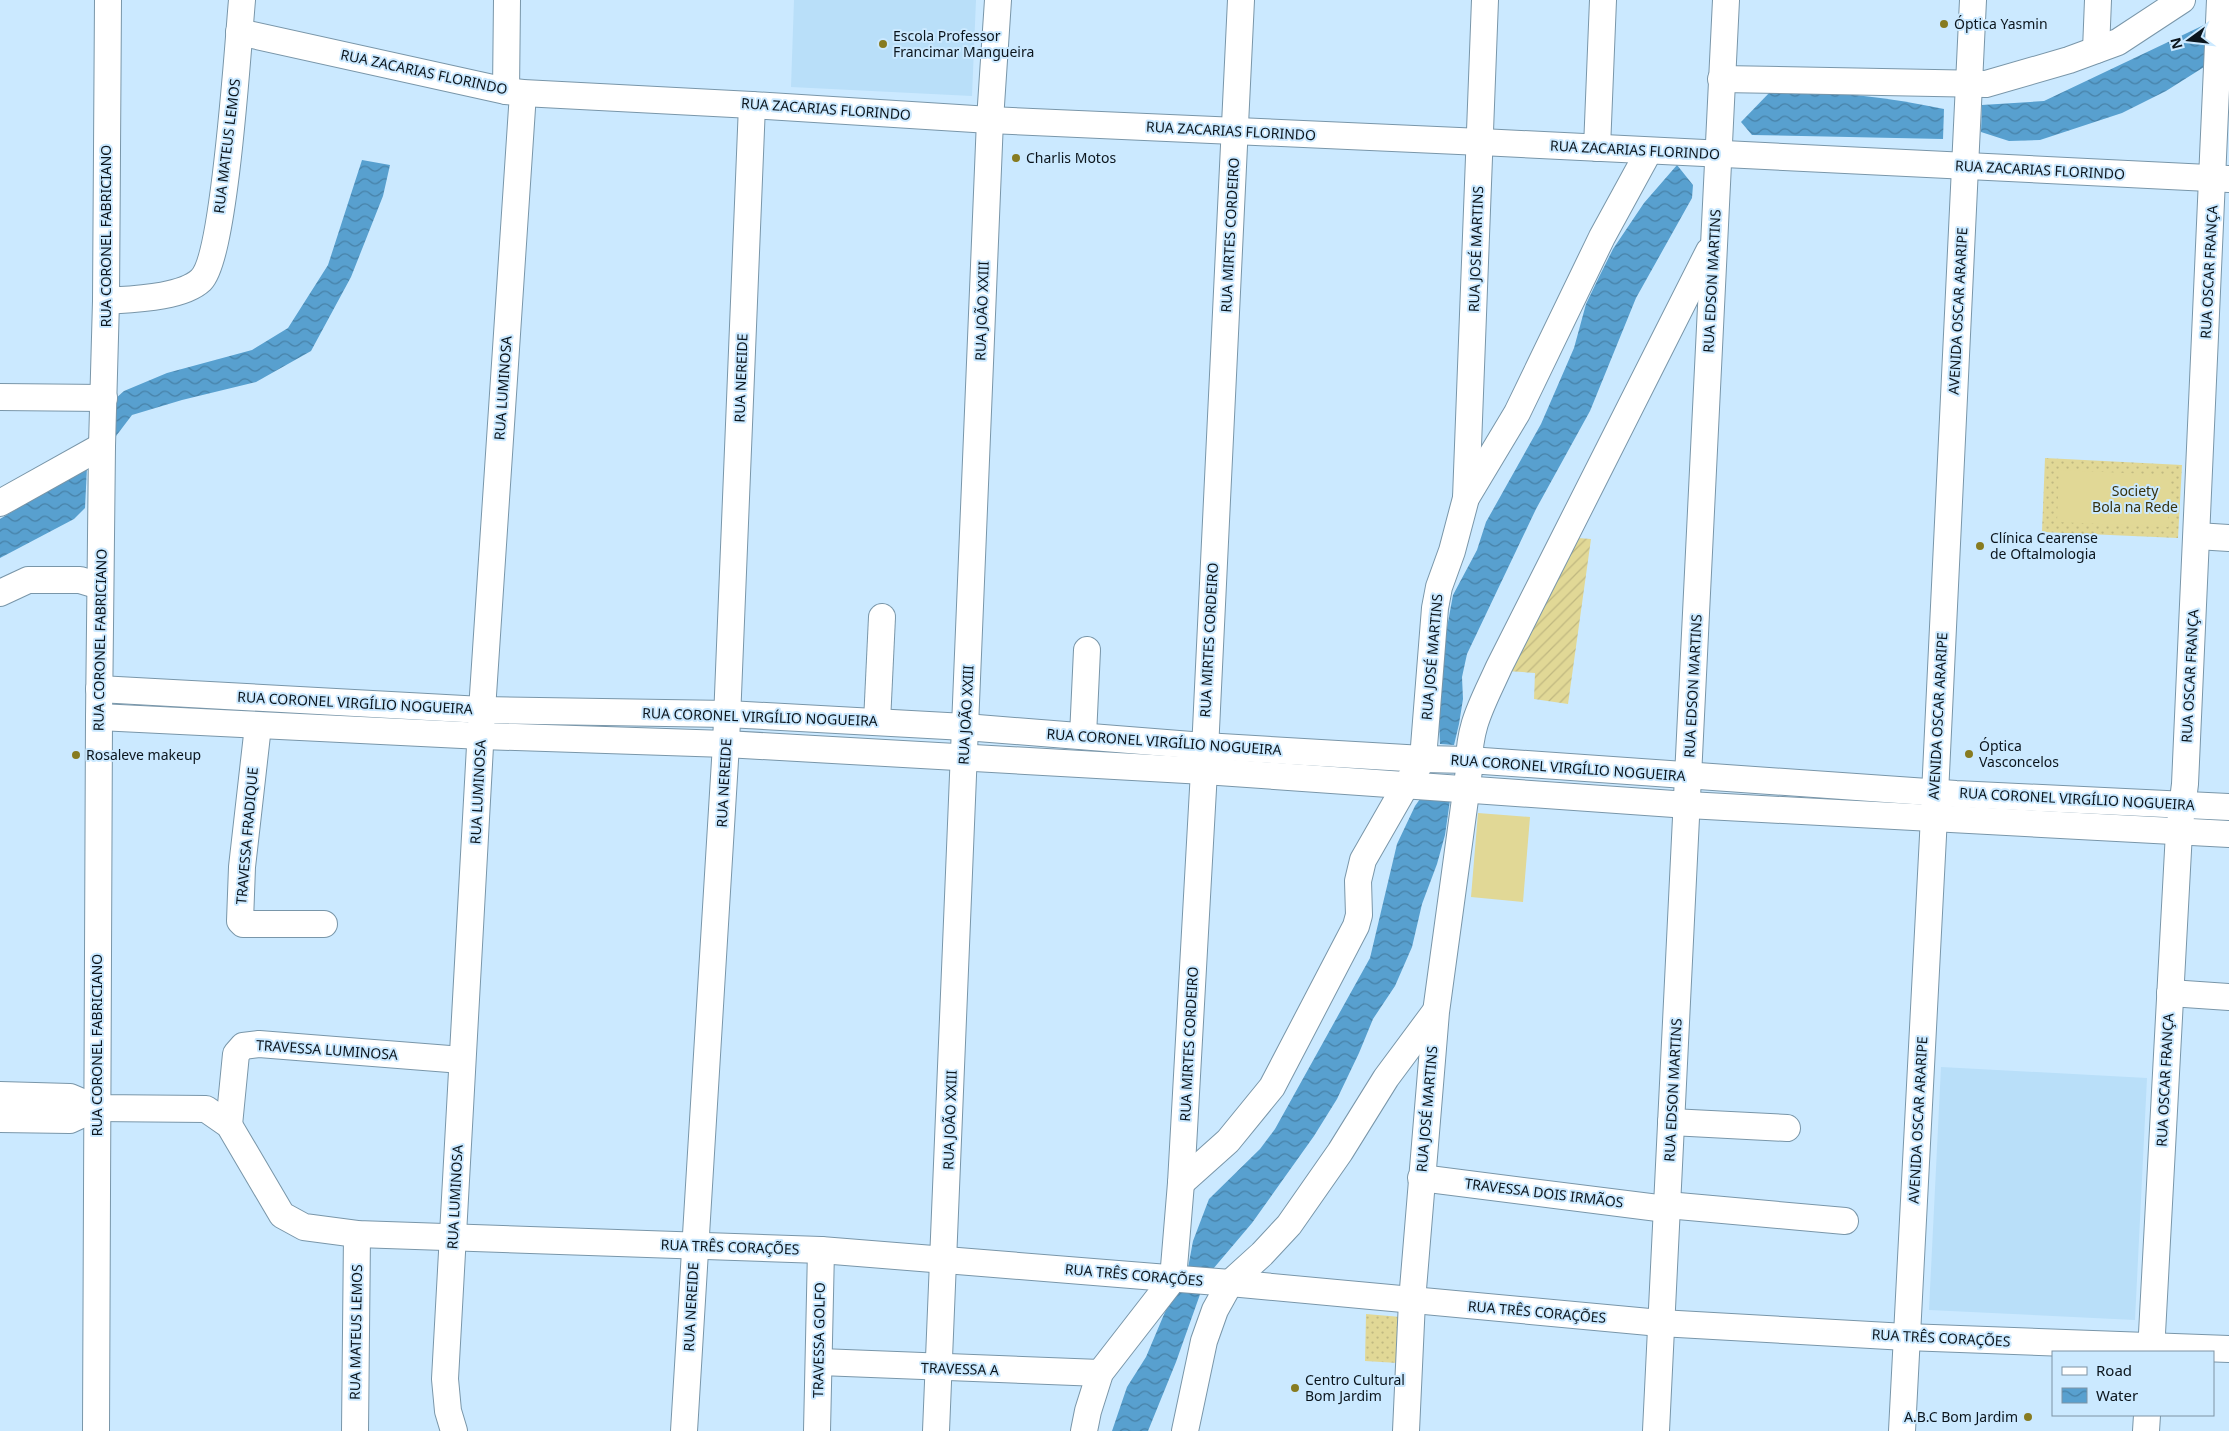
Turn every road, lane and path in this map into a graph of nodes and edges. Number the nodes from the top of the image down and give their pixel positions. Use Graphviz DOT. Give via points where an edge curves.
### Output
graph roads {
  1 [pos="108,0"];
  2 [pos="242,0"];
  3 [pos="507,0"];
  4 [pos="998,0"];
  5 [pos="1241,0"];
  6 [pos="1485,0"];
  7 [pos="1603,0"];
  8 [pos="1726,0"];
  9 [pos="1973,0"];
  10 [pos="2098,0"];
  11 [pos="2182,0"];
  12 [pos="2220,0"];
  13 [pos="239,32"];
  14 [pos="2096,50"];
  15 [pos="1722,79"];
  16 [pos="1969,85"];
  17 [pos="2223,87"];
  18 [pos="514,92"];
  19 [pos="752,105"];
  20 [pos="990,120"];
  21 [pos="1235,131"];
  22 [pos="1481,142"];
  23 [pos="1596,148"];
  24 [pos="1649,151"];
  25 [pos="1717,154"];
  26 [pos="1965,167"];
  27 [pos="2221,179"];
  28 [pos="1713,242"];
  29 [pos="106,300"];
  30 [pos="0,398"];
  31 [pos="104,398"];
  32 [pos="102,446"];
  33 [pos="1466,498"];
  34 [pos="0,503"];
  35 [pos="2197,536"];
  36 [pos="2229,538"];
  37 [pos="100,586"];
  38 [pos="0,593"];
  39 [pos="882,617"];
  40 [pos="1087,650"];
  41 [pos="99,689"];
  42 [pos="482,710"];
  43 [pos="728,714"];
  44 [pos="99,717"];
  45 [pos="877,722"];
  46 [pos="258,726"];
  47 [pos="965,728"];
  48 [pos="482,736"];
  49 [pos="1083,736"];
  50 [pos="726,744"];
  51 [pos="963,758"];
  52 [pos="1204,758"];
  53 [pos="1423,759"];
  54 [pos="1469,760"];
  55 [pos="1689,775"];
  56 [pos="1406,785"];
  57 [pos="1467,788"];
  58 [pos="2184,804"];
  59 [pos="1688,805"];
  60 [pos="1934,805"];
  61 [pos="2229,806"];
  62 [pos="2179,832"];
  63 [pos="2229,834"];
  64 [pos="324,924"];
  65 [pos="2170,993"];
  66 [pos="2229,998"];
  67 [pos="1436,1012"];
  68 [pos="462,1060"];
  69 [pos="0,1096"];
  70 [pos="96,1108"];
  71 [pos="0,1119"];
  72 [pos="1671,1122"];
  73 [pos="229,1125"];
  74 [pos="1787,1128"];
  75 [pos="1421,1178"];
  76 [pos="1182,1183"];
  77 [pos="1666,1207"];
  78 [pos="1845,1221"];
  79 [pos="356,1234"];
  80 [pos="453,1236"];
  81 [pos="695,1246"];
  82 [pos="820,1250"];
  83 [pos="944,1259"];
  84 [pos="1174,1279"];
  85 [pos="1230,1283"];
  86 [pos="1412,1300"];
  87 [pos="1660,1322"];
  88 [pos="1906,1337"];
  89 [pos="2229,1349"];
  90 [pos="2151,1350"];
  91 [pos="820,1362"];
  92 [pos="940,1368"];
  93 [pos="1100,1373"];
  94 [pos="2147,1416"];
  95 [pos="96,1431"];
  96 [pos="355,1431"];
  97 [pos="454,1431"];
  98 [pos="684,1431"];
  99 [pos="817,1431"];
  100 [pos="936,1431"];
  101 [pos="1084,1431"];
  102 [pos="1185,1431"];
  103 [pos="1406,1431"];
  104 [pos="1656,1431"];
  105 [pos="1902,1431"];
  106 [pos="2146,1431"];
  1 -- 29 [label="street, RUA CORONEL FABRICIANO"];
  2 -- 13 [label="street, RUA MATEUS LEMOS"];
  3 -- 18 [label="street, RUA LUMINOSA"];
  4 -- 20 [label="street, RUA JOÃO XXIII"];
  5 -- 21 [label="street, RUA MIRTES CORDEIRO"];
  6 -- 22 [label="street, RUA JOSÉ MARTINS"];
  7 -- 23 [label="street"];
  8 -- 15 [label="street, RUA EDSON MARTINS"];
  9 -- 16 [label="street, AVENIDA OSCAR ARARIPE"];
  10 -- 14 [label="street"];
  11 -- 14 [label="street" via="2131,35"];
  12 -- 17 [label="street, RUA OSCAR FRANÇA"];
  13 -- 18 [label="street, RUA ZACARIAS FLORINDO"];
  13 -- 29 [label="street, RUA MATEUS LEMOS" via="226,182 213,249 202,279 172,293"];
  14 -- 16 [label="street" via="1986,84"];
  15 -- 16 [label="street"];
  15 -- 25 [label="street, RUA EDSON MARTINS"];
  16 -- 26 [label="street, AVENIDA OSCAR ARARIPE"];
  17 -- 27 [label="street, RUA OSCAR FRANÇA"];
  18 -- 19 [label="street, RUA ZACARIAS FLORINDO"];
  18 -- 42 [label="street, RUA LUMINOSA"];
  19 -- 20 [label="street, RUA ZACARIAS FLORINDO"];
  19 -- 43 [label="street, RUA NEREIDE"];
  20 -- 21 [label="street, RUA ZACARIAS FLORINDO"];
  20 -- 47 [label="street, RUA JOÃO XXIII"];
  21 -- 22 [label="street, RUA ZACARIAS FLORINDO"];
  21 -- 52 [label="street, RUA MIRTES CORDEIRO"];
  22 -- 23 [label="street, RUA ZACARIAS FLORINDO"];
  22 -- 33 [label="street, RUA JOSÉ MARTINS"];
  23 -- 24 [label="street, RUA ZACARIAS FLORINDO"];
  24 -- 25 [label="street, RUA ZACARIAS FLORINDO"];
  24 -- 33 [label="street, RUA JOSÉ MARTINS" via="1602,237 1517,413"];
  25 -- 26 [label="street, RUA ZACARIAS FLORINDO"];
  25 -- 28 [label="street, RUA EDSON MARTINS"];
  26 -- 27 [label="street, RUA ZACARIAS FLORINDO"];
  26 -- 60 [label="street, AVENIDA OSCAR ARARIPE"];
  27 -- 35 [label="street, RUA OSCAR FRANÇA"];
  28 -- 54 [label="street, RUA JOSÉ MARTINS" via="1499,667 1474,723"];
  28 -- 55 [label="street, RUA EDSON MARTINS"];
  29 -- 31 [label="street, RUA CORONEL FABRICIANO"];
  30 -- 31 [label="street"];
  31 -- 32 [label="street, RUA CORONEL FABRICIANO"];
  32 -- 34 [label="street"];
  32 -- 37 [label="street, RUA CORONEL FABRICIANO"];
  33 -- 53 [label="street, RUA JOSÉ MARTINS" via="1452,551 1438,587"];
  35 -- 36 [label="street"];
  35 -- 58 [label="street, RUA OSCAR FRANÇA"];
  37 -- 38 [label="street" via="80,580 28,580"];
  37 -- 41 [label="street, RUA CORONEL FABRICIANO"];
  39 -- 45 [label="street"];
  40 -- 49 [label="street"];
  41 -- 42 [label="street, RUA CORONEL VIRGÍLIO NOGUEIRA"];
  41 -- 44 [label="street, RUA CORONEL FABRICIANO"];
  42 -- 43 [label="street, RUA CORONEL VIRGÍLIO NOGUEIRA"];
  42 -- 48 [label="street, RUA LUMINOSA"];
  43 -- 45 [label="street, RUA CORONEL VIRGÍLIO NOGUEIRA"];
  43 -- 50 [label="street, RUA NEREIDE"];
  44 -- 46 [label="street, RUA CORONEL VIRGÍLIO NOGUEIRA"];
  44 -- 70 [label="street, RUA CORONEL FABRICIANO"];
  45 -- 47 [label="street, RUA CORONEL VIRGÍLIO NOGUEIRA"];
  46 -- 48 [label="street, RUA CORONEL VIRGÍLIO NOGUEIRA"];
  46 -- 64 [label="street, TRAVESSA FRADIQUE" via="242,867 240,921 243,924"];
  47 -- 49 [label="street, RUA CORONEL VIRGÍLIO NOGUEIRA"];
  47 -- 51 [label="street, RUA JOÃO XXIII"];
  48 -- 50 [label="street, RUA CORONEL VIRGÍLIO NOGUEIRA"];
  48 -- 68 [label="street, RUA LUMINOSA"];
  49 -- 52 [label="street, RUA CORONEL VIRGÍLIO NOGUEIRA"];
  50 -- 51 [label="street, RUA CORONEL VIRGÍLIO NOGUEIRA"];
  50 -- 81 [label="street, RUA NEREIDE"];
  51 -- 52 [label="street, RUA CORONEL VIRGÍLIO NOGUEIRA"];
  51 -- 83 [label="street, RUA JOÃO XXIII"];
  52 -- 53 [label="street, RUA CORONEL VIRGÍLIO NOGUEIRA"];
  52 -- 56 [label="street, RUA CORONEL VIRGÍLIO NOGUEIRA"];
  52 -- 76 [label="street, RUA MIRTES CORDEIRO"];
  53 -- 54 [label="street, RUA CORONEL VIRGÍLIO NOGUEIRA"];
  53 -- 56 [label="street, RUA JOSÉ MARTINS"];
  54 -- 55 [label="street, RUA CORONEL VIRGÍLIO NOGUEIRA"];
  54 -- 57 [label="street, RUA JOSÉ MARTINS"];
  55 -- 59 [label="street, RUA EDSON MARTINS"];
  55 -- 60 [label="street, RUA CORONEL VIRGÍLIO NOGUEIRA"];
  56 -- 57 [label="street, RUA CORONEL VIRGÍLIO NOGUEIRA"];
  56 -- 76 [label="street, RUA JOSÉ MARTINS" via="1360,868 1356,926 1272,1088 1228,1141"];
  57 -- 59 [label="street, RUA CORONEL VIRGÍLIO NOGUEIRA"];
  57 -- 67 [label="street, RUA JOSÉ MARTINS"];
  58 -- 60 [label="street, RUA CORONEL VIRGÍLIO NOGUEIRA"];
  58 -- 61 [label="street, RUA CORONEL VIRGÍLIO NOGUEIRA"];
  58 -- 62 [label="street, RUA OSCAR FRANÇA"];
  59 -- 60 [label="street, RUA CORONEL VIRGÍLIO NOGUEIRA"];
  59 -- 72 [label="street, RUA EDSON MARTINS"];
  60 -- 62 [label="street, RUA CORONEL VIRGÍLIO NOGUEIRA"];
  60 -- 88 [label="street, AVENIDA OSCAR ARARIPE"];
  62 -- 63 [label="street, RUA CORONEL VIRGÍLIO NOGUEIRA"];
  62 -- 65 [label="street, RUA OSCAR FRANÇA"];
  65 -- 66 [label="street"];
  65 -- 90 [label="street, RUA OSCAR FRANÇA"];
  67 -- 75 [label="street, RUA JOSÉ MARTINS"];
  67 -- 85 [label="street" via="1386,1078 1289,1225"];
  68 -- 73 [label="street, TRAVESSA LUMINOSA" via="259,1044 243,1046 236,1054"];
  68 -- 80 [label="street, RUA LUMINOSA"];
  69 -- 70 [label="street" via="70,1097"];
  70 -- 71 [label="street" via="70,1120"];
  70 -- 73 [label="street, RUA TRÊS CORAÇÕES" via="206,1109"];
  70 -- 95 [label="street, RUA CORONEL FABRICIANO"];
  72 -- 74 [label="street"];
  72 -- 77 [label="street, RUA EDSON MARTINS"];
  73 -- 79 [label="street, RUA TRÊS CORAÇÕES" via="282,1215 304,1226"];
  75 -- 77 [label="street, TRAVESSA DOIS IRMÃOS"];
  75 -- 86 [label="street, RUA JOSÉ MARTINS"];
  76 -- 84 [label="street, RUA MIRTES CORDEIRO"];
  77 -- 78 [label="street, TRAVESSA DOIS IRMÃOS"];
  77 -- 87 [label="street, RUA EDSON MARTINS"];
  79 -- 80 [label="street, RUA TRÊS CORAÇÕES"];
  79 -- 96 [label="street, RUA MATEUS LEMOS"];
  80 -- 81 [label="street, RUA TRÊS CORAÇÕES"];
  80 -- 97 [label="street, RUA LUMINOSA" via="445,1379 448,1411"];
  81 -- 82 [label="street, RUA TRÊS CORAÇÕES"];
  81 -- 98 [label="street, RUA NEREIDE"];
  82 -- 83 [label="street, RUA TRÊS CORAÇÕES"];
  82 -- 91 [label="street, TRAVESSA GOLFO"];
  83 -- 84 [label="street, RUA TRÊS CORAÇÕES"];
  83 -- 92 [label="street, RUA JOÃO XXIII"];
  84 -- 85 [label="street, RUA TRÊS CORAÇÕES"];
  84 -- 93 [label="street"];
  85 -- 86 [label="street, RUA TRÊS CORAÇÕES"];
  85 -- 102 [label="street" via="1215,1310 1204,1342"];
  86 -- 87 [label="street, RUA TRÊS CORAÇÕES"];
  86 -- 103 [label="street, RUA JOSÉ MARTINS"];
  87 -- 88 [label="street, RUA TRÊS CORAÇÕES"];
  87 -- 104 [label="street, RUA EDSON MARTINS"];
  88 -- 90 [label="street, RUA TRÊS CORAÇÕES"];
  88 -- 105 [label="street, AVENIDA OSCAR ARARIPE"];
  89 -- 90 [label="street, RUA TRÊS CORAÇÕES"];
  91 -- 92 [label="street, TRAVESSA A"];
  91 -- 99 [label="street, TRAVESSA GOLFO"];
  92 -- 93 [label="street, TRAVESSA A"];
  92 -- 100 [label="street, RUA JOÃO XXIII"];
  93 -- 101 [label="street"];
  94 -- 106 [label="street"];
}
